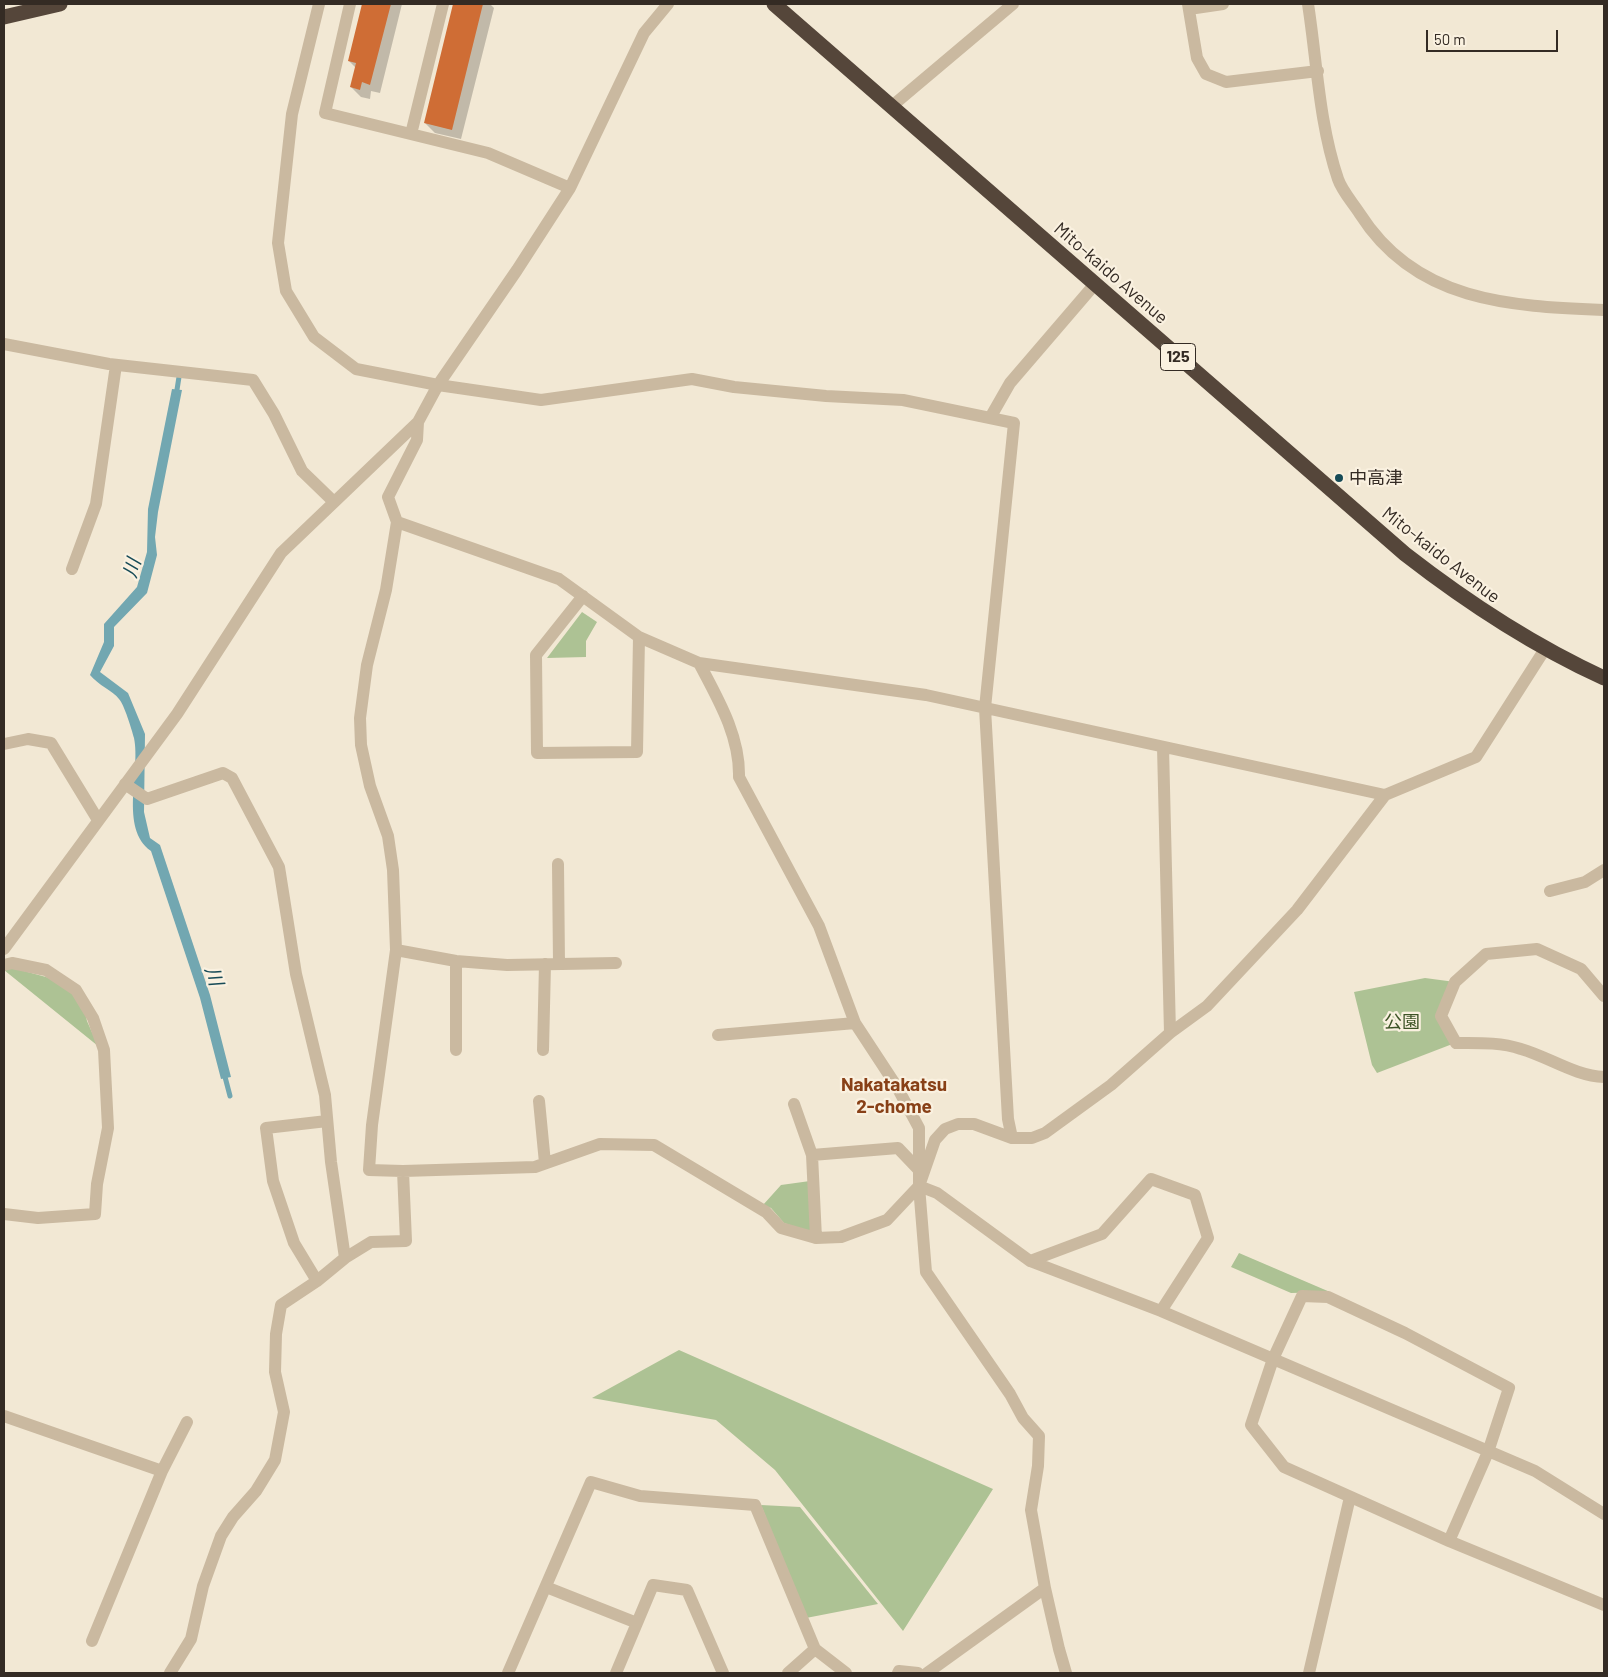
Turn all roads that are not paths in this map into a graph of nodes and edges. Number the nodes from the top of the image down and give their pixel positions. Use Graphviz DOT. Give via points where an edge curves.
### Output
graph roads {
  1 [pos="60,4"];
  2 [pos="319,4"];
  3 [pos="350,4"];
  4 [pos="442,4"];
  5 [pos="668,4"];
  6 [pos="774,4"];
  7 [pos="1013,4"];
  8 [pos="1223,4"];
  9 [pos="1308,4"];
  10 [pos="1189,6"];
  11 [pos="4,17"];
  12 [pos="1318,71"];
  13 [pos="892,106"];
  14 [pos="411,134"];
  15 [pos="570,188"];
  16 [pos="1095,284"];
  17 [pos="1604,310"];
  18 [pos="4,344"];
  19 [pos="116,365"];
  20 [pos="438,385"];
  21 [pos="990,418"];
  22 [pos="418,422"];
  23 [pos="334,502"];
  24 [pos="397,522"];
  25 [pos="72,569"];
  26 [pos="583,596"];
  27 [pos="639,637"];
  28 [pos="1545,649"];
  29 [pos="698,663"];
  30 [pos="1604,678"];
  31 [pos="985,708"];
  32 [pos="4,744"];
  33 [pos="1164,747"];
  34 [pos="125,784"];
  35 [pos="1385,795"];
  36 [pos="98,820"];
  37 [pos="558,864"];
  38 [pos="1604,870"];
  39 [pos="1550,891"];
  40 [pos="4,949"];
  41 [pos="396,950"];
  42 [pos="456,961"];
  43 [pos="616,963"];
  44 [pos="545,964"];
  45 [pos="559,964"];
  46 [pos="4,965"];
  47 [pos="1604,996"];
  48 [pos="855,1023"];
  49 [pos="1170,1033"];
  50 [pos="718,1035"];
  51 [pos="456,1050"];
  52 [pos="543,1050"];
  53 [pos="1604,1077"];
  54 [pos="539,1102"];
  55 [pos="794,1104"];
  56 [pos="327,1120"];
  57 [pos="1012,1138"];
  58 [pos="812,1155"];
  59 [pos="545,1163"];
  60 [pos="919,1170"];
  61 [pos="403,1171"];
  62 [pos="919,1186"];
  63 [pos="4,1214"];
  64 [pos="816,1238"];
  65 [pos="345,1258"];
  66 [pos="1030,1261"];
  67 [pos="317,1281"];
  68 [pos="1161,1311"];
  69 [pos="1273,1359"];
  70 [pos="4,1416"];
  71 [pos="187,1422"];
  72 [pos="1488,1452"];
  73 [pos="162,1471"];
  74 [pos="1350,1497"];
  75 [pos="1604,1514"];
  76 [pos="1449,1540"];
  77 [pos="546,1587"];
  78 [pos="1045,1588"];
  79 [pos="1604,1605"];
  80 [pos="637,1623"];
  81 [pos="92,1641"];
  82 [pos="815,1649"];
  83 [pos="170,1673"];
  84 [pos="508,1673"];
  85 [pos="616,1673"];
  86 [pos="723,1673"];
  87 [pos="788,1673"];
  88 [pos="846,1673"];
  89 [pos="898,1673"];
  90 [pos="918,1673"];
  91 [pos="927,1673"];
  92 [pos="1066,1673"];
  93 [pos="1309,1673"];
  1 -- 11 [label="highway"];
  2 -- 20 [label="street" via="292,114 278,243 286,290 314,337 356,369"];
  3 -- 14 [label="street" via="325,113"];
  4 -- 14 [label="street"];
  5 -- 15 [label="street" via="644,33"];
  6 -- 13 [label="highway, Mito-kaido Avenue / 125"];
  7 -- 13 [label="street"];
  8 -- 10 [label="street"];
  9 -- 12 [label="street"];
  10 -- 12 [label="street" via="1198,58 1206,74 1226,82"];
  12 -- 17 [label="street" via="1323,119 1338,181 1368,226 1397,258 1432,281 1476,296 1529,307"];
  13 -- 16 [label="highway, Mito-kaido Avenue / 125"];
  14 -- 15 [label="street" via="488,153"];
  15 -- 20 [label="street"];
  16 -- 21 [label="street" via="1010,383"];
  16 -- 28 [label="highway, Mito-kaido Avenue / 125" via="1405,554 1469,603"];
  18 -- 19 [label="street"];
  19 -- 23 [label="street" via="253,380 302,471"];
  19 -- 25 [label="street" via="96,504"];
  20 -- 21 [label="street" via="541,400 692,379 771,391 903,400"];
  20 -- 22 [label="street"];
  21 -- 31 [label="street" via="1014,423"];
  22 -- 23 [label="street"];
  22 -- 24 [label="street" via="417,440 388,496"];
  23 -- 34 [label="street" via="281,553 177,714"];
  24 -- 26 [label="street" via="559,579"];
  24 -- 41 [label="street" via="386,590 367,665 360,718 361,745 370,786 388,836 393,870"];
  26 -- 27 [label="street"];
  26 -- 27 [label="street" via="536,655 537,753 637,752"];
  27 -- 29 [label="street"];
  28 -- 30 [label="highway, Mito-kaido Avenue / 125"];
  28 -- 35 [label="street" via="1476,757"];
  29 -- 31 [label="street" via="926,695"];
  29 -- 48 [label="street" via="722,704 740,756 739,777 819,926"];
  31 -- 33 [label="street"];
  31 -- 57 [label="street" via="1008,1120"];
  32 -- 36 [label="street" via="28,739 51,743"];
  33 -- 35 [label="street"];
  33 -- 49 [label="street"];
  34 -- 36 [label="street"];
  34 -- 56 [label="street" via="147,799 223,773 232,778 279,867 296,974"];
  35 -- 49 [label="street" via="1298,910 1207,1006"];
  36 -- 40 [label="street"];
  37 -- 45 [label="street"];
  38 -- 39 [label="street" via="1585,882"];
  41 -- 42 [label="street"];
  41 -- 61 [label="street" via="368,1170"];
  42 -- 44 [label="street"];
  42 -- 51 [label="street"];
  43 -- 45 [label="street"];
  44 -- 45 [label="street"];
  44 -- 52 [label="street"];
  46 -- 63 [label="street" via="12,962 46,970 76,990 93,1018 104,1050 108,1128 95,1214 38,1218"];
  47 -- 53 [label="street" via="1580,968 1536,949 1486,954 1455,982 1440,1016 1456,1043 1492,1043 1520,1048 1589,1076"];
  48 -- 50 [label="street"];
  48 -- 60 [label="street" via="898,1087 919,1128"];
  49 -- 57 [label="street" via="1111,1085 1045,1133 1032,1138"];
  54 -- 59 [label="street"];
  55 -- 58 [label="street"];
  56 -- 65 [label="street"];
  56 -- 67 [label="street" via="266,1128 273,1181 294,1243"];
  57 -- 62 [label="street" via="974,1124 958,1124 945,1129 935,1140"];
  58 -- 60 [label="street" via="898,1148"];
  58 -- 64 [label="street"];
  59 -- 61 [label="street" via="535,1168"];
  59 -- 64 [label="street" via="600,1144 654,1145 766,1212 781,1228"];
  60 -- 62 [label="street"];
  61 -- 65 [label="street" via="406,1241 370,1242"];
  62 -- 64 [label="street" via="887,1220 841,1237"];
  62 -- 66 [label="street" via="937,1193"];
  62 -- 78 [label="street" via="926,1272 1023,1418 1039,1436 1031,1510"];
  65 -- 67 [label="street"];
  66 -- 68 [label="street"];
  66 -- 68 [label="street" via="1102,1234 1151,1179 1195,1195 1208,1238"];
  67 -- 83 [label="street" via="281,1305 275,1372 284,1412 275,1460 221,1536 203,1586 190,1639"];
  68 -- 69 [label="street"];
  69 -- 72 [label="street"];
  69 -- 72 [label="street" via="1302,1296 1328,1297 1509,1388"];
  69 -- 74 [label="street" via="1250,1425 1284,1467"];
  70 -- 73 [label="street"];
  71 -- 73 [label="street"];
  72 -- 75 [label="street" via="1535,1472"];
  72 -- 76 [label="street"];
  73 -- 81 [label="street"];
  74 -- 76 [label="street"];
  74 -- 93 [label="street"];
  76 -- 79 [label="street"];
  77 -- 80 [label="street"];
  77 -- 82 [label="street" via="591,1482 640,1496 755,1505"];
  77 -- 84 [label="street"];
  78 -- 91 [label="street"];
  78 -- 92 [label="street"];
  80 -- 85 [label="street"];
  80 -- 86 [label="street" via="653,1585 687,1590"];
  82 -- 87 [label="street"];
  82 -- 88 [label="street"];
  89 -- 90 [label="street"];
}
